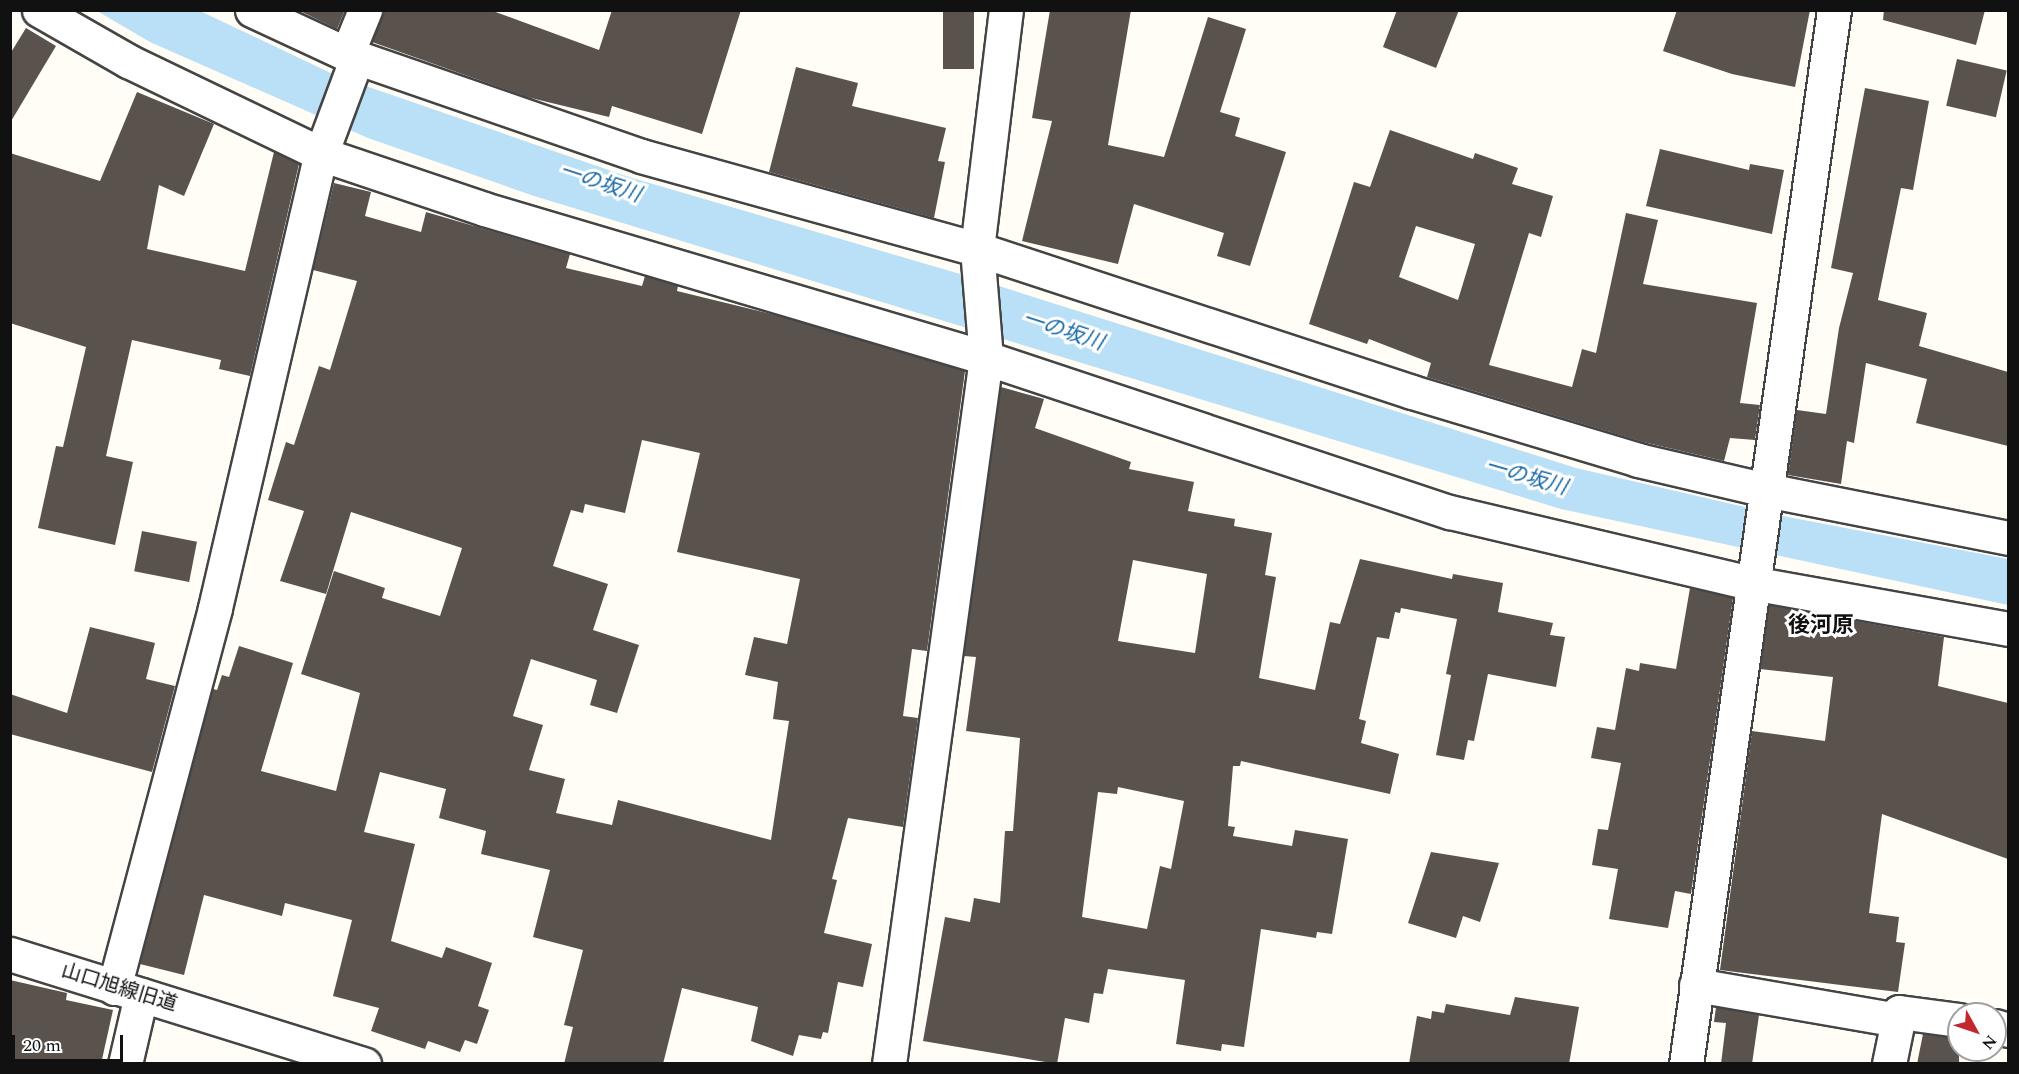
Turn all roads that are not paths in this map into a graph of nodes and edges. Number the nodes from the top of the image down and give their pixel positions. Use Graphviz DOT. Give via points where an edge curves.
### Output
graph roads {
  1 [pos="39,10"];
  2 [pos="252,10"];
  3 [pos="365,10"];
  4 [pos="1006,10"];
  5 [pos="1834,10"];
  6 [pos="352,61"];
  7 [pos="324,147"];
  8 [pos="978,260"];
  9 [pos="986,350"];
  10 [pos="1764,499"];
  11 [pos="2008,538"];
  12 [pos="1753,574"];
  13 [pos="2008,629"];
  14 [pos="10,954"];
  15 [pos="1696,985"];
  16 [pos="128,991"];
  17 [pos="1947,1018"];
  18 [pos="1898,1020"];
  19 [pos="125,1064"];
  20 [pos="364,1064"];
  21 [pos="889,1064"];
  22 [pos="1686,1064"];
  23 [pos="1889,1064"];
  1 -- 7 [label="street" via="128,61"];
  2 -- 6 [label="street"];
  3 -- 6 [label="street"];
  4 -- 8 [label="street"];
  5 -- 10 [label="street"];
  6 -- 7 [label="street"];
  6 -- 8 [label="street"];
  7 -- 9 [label="street" via="484,209"];
  7 -- 16 [label="street"];
  8 -- 9 [label="street"];
  8 -- 10 [label="street"];
  9 -- 12 [label="street" via="1450,512"];
  9 -- 21 [label="street"];
  10 -- 11 [label="street"];
  10 -- 12 [label="street"];
  12 -- 13 [label="street"];
  12 -- 15 [label="street" via="1720,839"];
  14 -- 16 [label="street, 山口旭線旧道"];
  15 -- 18 [label="street"];
  15 -- 22 [label="street"];
  16 -- 19 [label="street"];
  16 -- 20 [label="street, 山口旭線旧道"];
  17 -- 18 [label="street" via="1899,1012"];
  18 -- 23 [label="street"];
}
